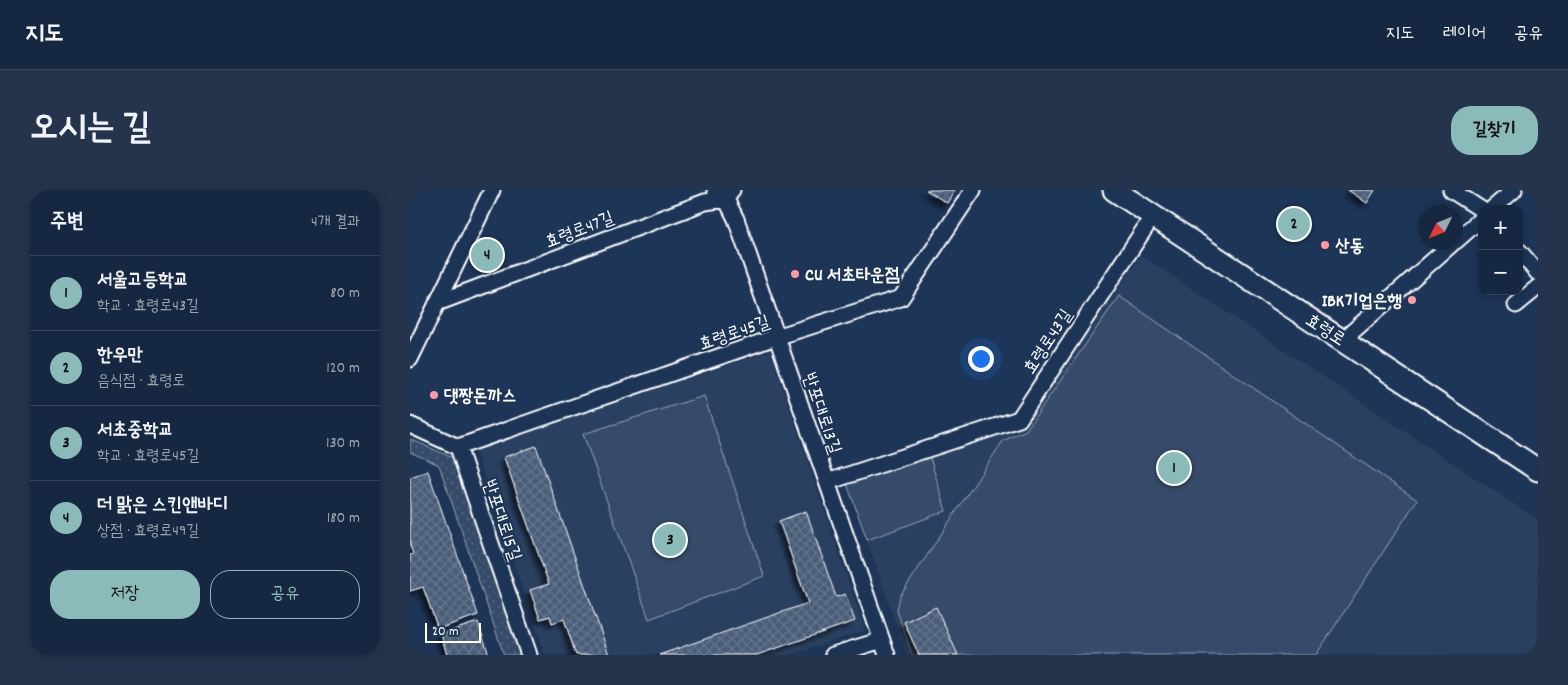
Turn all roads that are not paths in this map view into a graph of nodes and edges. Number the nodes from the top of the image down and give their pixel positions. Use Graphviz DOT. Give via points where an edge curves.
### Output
graph roads {
  1 [pos="492,190"];
  2 [pos="973,190"];
  3 [pos="1114,190"];
  4 [pos="1451,190"];
  5 [pos="1514,190"];
  6 [pos="724,193"];
  7 [pos="1497,205"];
  8 [pos="1478,207"];
  9 [pos="1153,216"];
  10 [pos="1478,222"];
  11 [pos="1463,235"];
  12 [pos="1446,250"];
  13 [pos="1523,256"];
  14 [pos="1538,273"];
  15 [pos="1538,287"];
  16 [pos="437,303"];
  17 [pos="1516,305"];
  18 [pos="776,337"];
  19 [pos="1343,340"];
  20 [pos="410,359"];
  21 [pos="410,425"];
  22 [pos="458,448"];
  23 [pos="1538,470"];
  24 [pos="827,482"];
  25 [pos="882,640"];
  26 [pos="529,655"];
  27 [pos="833,655"];
  28 [pos="887,655"];
  1 -- 16 [label="street"];
  2 -- 18 [label="street, 효령로45길" via="901,298"];
  3 -- 9 [label="main road, 효령로"];
  4 -- 8 [label="street"];
  5 -- 7 [label="street"];
  6 -- 16 [label="street, 효령로47길"];
  6 -- 18 [label="street, 반포대로13길"];
  9 -- 19 [label="main road, 효령로"];
  9 -- 24 [label="street, 효령로43길" via="1018,419"];
  10 -- 11 [label="street"];
  12 -- 19 [label="street"];
  13 -- 14 [label="street"];
  15 -- 17 [label="street"];
  16 -- 20 [label="street"];
  18 -- 22 [label="street, 효령로45길"];
  18 -- 24 [label="street, 반포대로13길"];
  19 -- 23 [label="main road, 효령로"];
  21 -- 22 [label="street"];
  22 -- 26 [label="street, 반포대로15길"];
  24 -- 25 [label="street, 반포대로13길"];
  25 -- 27 [label="street"];
  25 -- 28 [label="street, 반포대로13길"];
}
